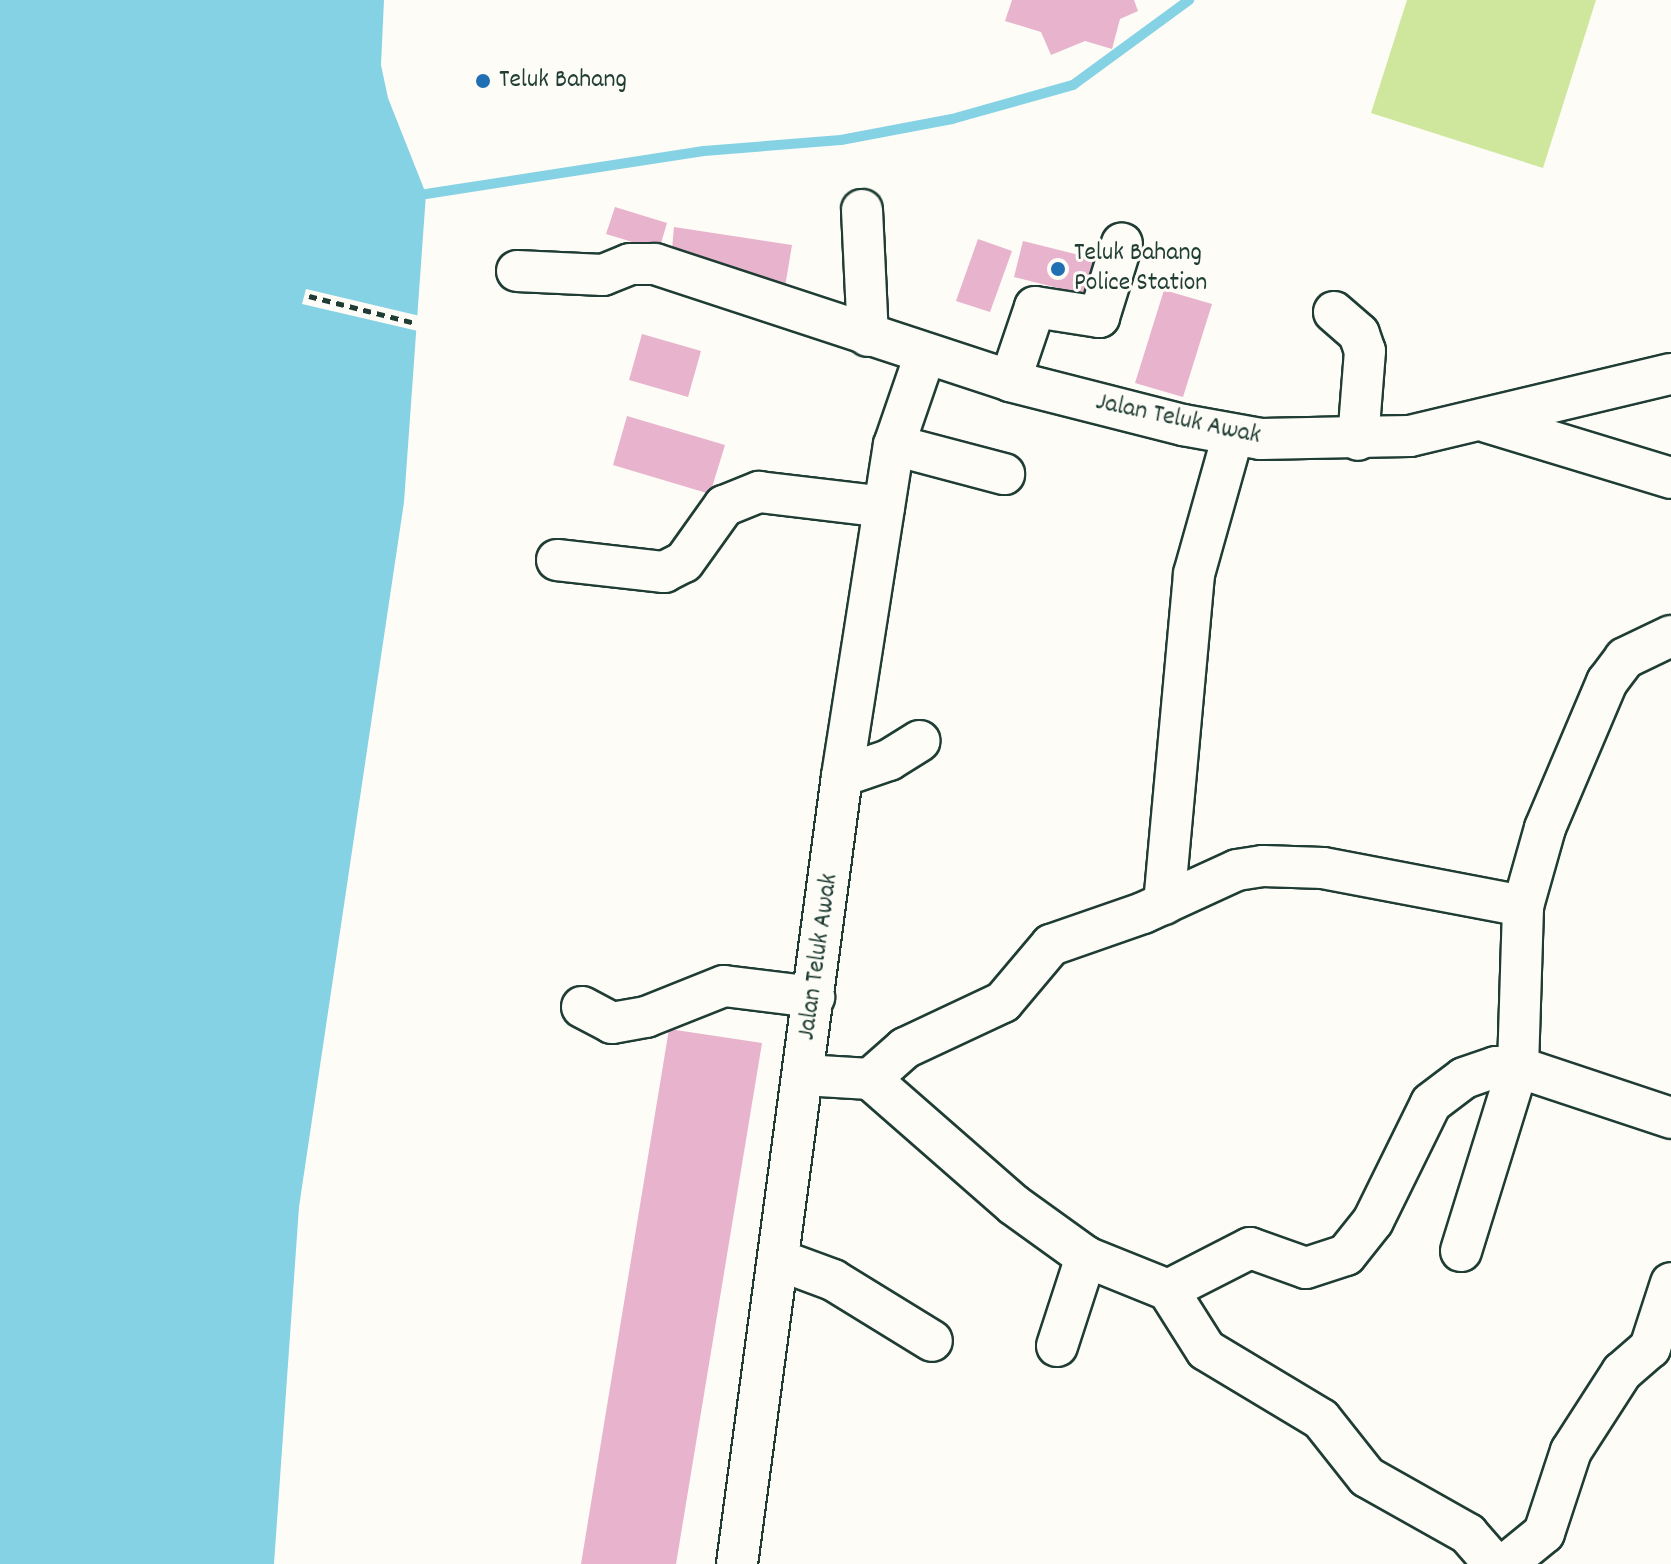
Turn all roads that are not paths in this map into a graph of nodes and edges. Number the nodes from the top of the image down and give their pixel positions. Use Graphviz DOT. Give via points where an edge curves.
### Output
graph roads {
  1 [pos="862,210"];
  2 [pos="1122,243"];
  3 [pos="517,271"];
  4 [pos="1334,312"];
  5 [pos="868,336"];
  6 [pos="925,355"];
  7 [pos="1671,374"];
  8 [pos="1010,381"];
  9 [pos="1484,421"];
  10 [pos="1233,435"];
  11 [pos="1358,440"];
  12 [pos="894,445"];
  13 [pos="1004,474"];
  14 [pos="1671,478"];
  15 [pos="884,507"];
  16 [pos="557,560"];
  17 [pos="1671,636"];
  18 [pos="920,741"];
  19 [pos="842,776"];
  20 [pos="1164,904"];
  21 [pos="1523,906"];
  22 [pos="814,997"];
  23 [pos="582,1007"];
  24 [pos="1518,1067"];
  25 [pos="803,1075"];
  26 [pos="870,1079"];
  27 [pos="1671,1118"];
  28 [pos="1461,1251"];
  29 [pos="1086,1257"];
  30 [pos="779,1260"];
  31 [pos="1671,1283"];
  32 [pos="1168,1290"];
  33 [pos="932,1341"];
  34 [pos="1057,1346"];
  35 [pos="744,1563"];
  36 [pos="1494,1564"];
  37 [pos="1506,1564"];
  1 -- 5 [label="street"];
  2 -- 8 [label="street" via="1099,317 1035,307"];
  3 -- 5 [label="street, Jalan Teluk Awak" via="603,275 630,264 655,264"];
  4 -- 11 [label="street" via="1359,334 1365,351"];
  5 -- 6 [label="street, Jalan Teluk Awak"];
  6 -- 8 [label="street, Jalan Teluk Awak"];
  6 -- 12 [label="street, Jalan Teluk Awak"];
  7 -- 9 [label="street, Jalan Teluk Awak"];
  8 -- 10 [label="street, Jalan Teluk Awak"];
  9 -- 11 [label="street, Jalan Teluk Awak"];
  9 -- 14 [label="street"];
  10 -- 11 [label="street, Jalan Teluk Awak"];
  10 -- 20 [label="street" via="1194,574"];
  12 -- 13 [label="street"];
  12 -- 15 [label="street, Jalan Teluk Awak"];
  15 -- 16 [label="street" via="759,492 724,506 684,562 664,572"];
  15 -- 19 [label="street, Jalan Teluk Awak"];
  17 -- 21 [label="street" via="1625,658 1607,682 1545,828"];
  18 -- 19 [label="street" via="889,760"];
  19 -- 22 [label="street, Jalan Teluk Awak"];
  20 -- 21 [label="street" via="1237,870 1289,865"];
  20 -- 26 [label="street" via="1051,945 1003,1002 905,1048"];
  21 -- 24 [label="street"];
  22 -- 23 [label="street" via="724,986 646,1017 612,1023"];
  22 -- 25 [label="street, Jalan Teluk Awak"];
  24 -- 27 [label="street"];
  24 -- 28 [label="street"];
  24 -- 32 [label="street" via="1496,1067 1464,1078 1431,1103 1373,1221 1346,1255 1306,1268 1258,1248 1245,1249"];
  25 -- 26 [label="street"];
  25 -- 30 [label="street, Jalan Teluk Awak"];
  26 -- 29 [label="street" via="1014,1205"];
  29 -- 32 [label="street"];
  29 -- 34 [label="street"];
  30 -- 33 [label="street" via="833,1280"];
  30 -- 35 [label="street, Jalan Teluk Awak"];
  31 -- 37 [label="street" via="1650,1348 1622,1372 1571,1451 1544,1533"];
  32 -- 36 [label="street" via="1206,1350 1321,1419 1367,1477 1468,1534"];
}
